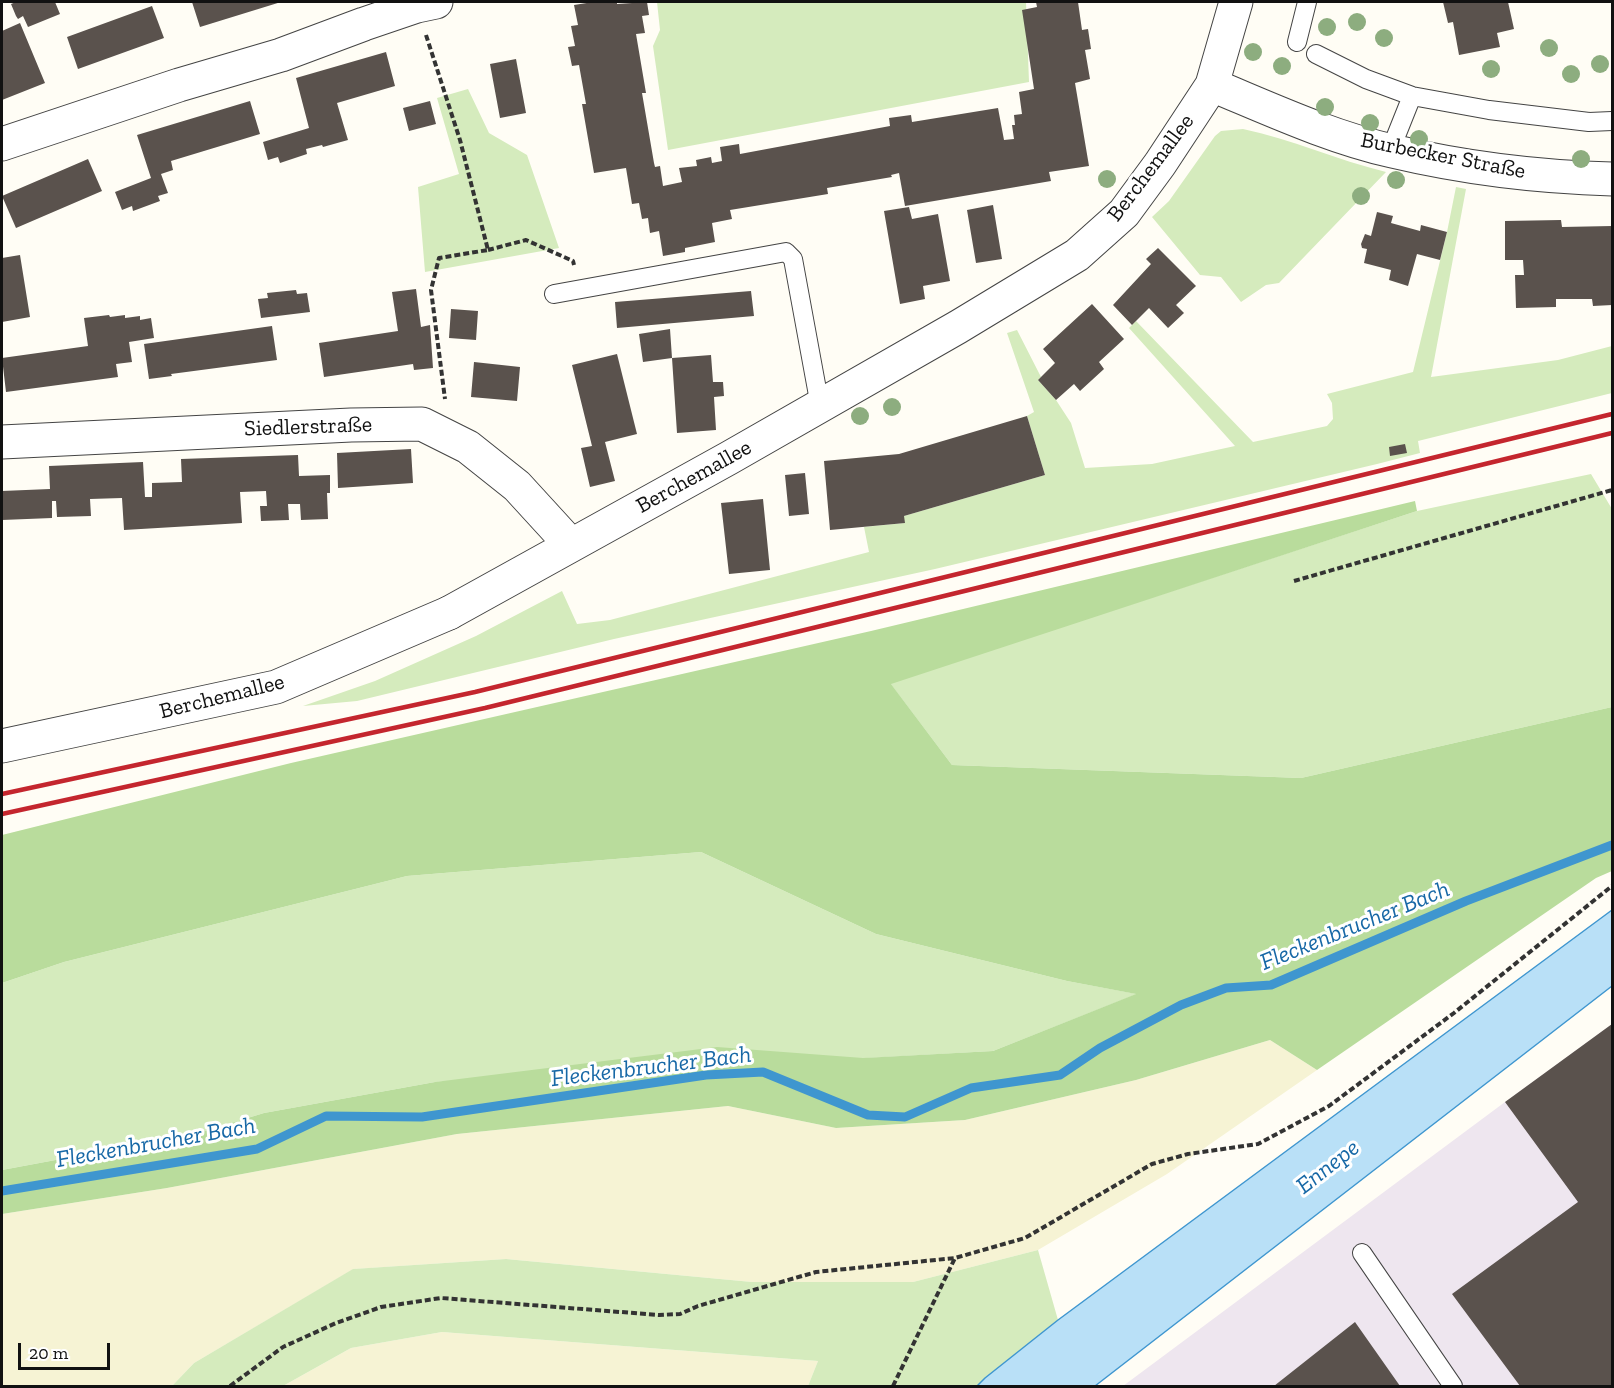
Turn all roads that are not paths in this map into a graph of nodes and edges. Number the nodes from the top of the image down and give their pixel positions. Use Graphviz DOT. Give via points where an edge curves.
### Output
graph roads {
  1 [pos="1236,2"];
  2 [pos="1307,2"];
  3 [pos="427,4"];
  4 [pos="1297,42"];
  5 [pos="1316,54"];
  6 [pos="1212,85"];
  7 [pos="1412,96"];
  8 [pos="1612,121"];
  9 [pos="2,144"];
  10 [pos="1390,151"];
  11 [pos="1612,179"];
  12 [pos="554,294"];
  13 [pos="820,406"];
  14 [pos="2,442"];
  15 [pos="571,545"];
  16 [pos="2,746"];
  17 [pos="1362,1252"];
  18 [pos="1453,1386"];
  1 -- 6 [label="street, Berchemallee"];
  2 -- 4 [label="lane"];
  3 -- 9 [label="street"];
  5 -- 7 [label="lane"];
  6 -- 10 [label="street, Burbecker Straße" via="1298,122"];
  6 -- 13 [label="street, Berchemallee" via="1124,213 1077,255"];
  7 -- 8 [label="lane" via="1489,110 1589,122"];
  7 -- 10 [label="lane"];
  10 -- 11 [label="street, Burbecker Straße" via="1499,170"];
  12 -- 13 [label="lane" via="786,252 794,259"];
  13 -- 15 [label="street, Berchemallee"];
  14 -- 15 [label="street, Siedlerstraße" via="422,424 468,447 517,486"];
  15 -- 16 [label="street, Berchemallee" via="448,613 276,687"];
  17 -- 18 [label="lane"];
}
